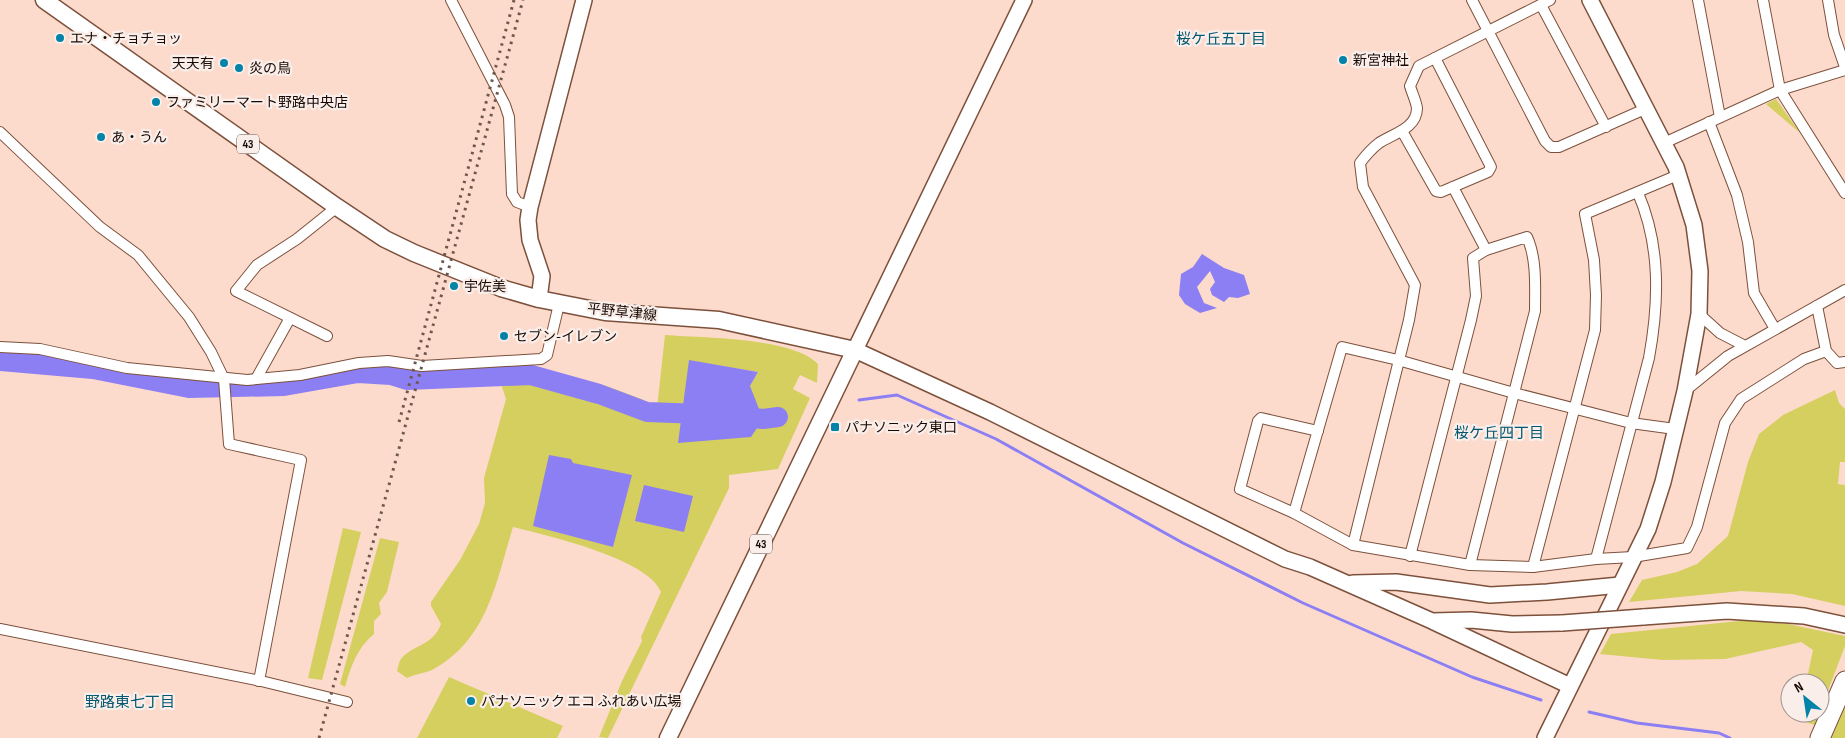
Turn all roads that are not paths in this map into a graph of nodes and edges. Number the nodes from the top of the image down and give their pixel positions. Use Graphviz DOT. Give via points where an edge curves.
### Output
graph roads {
  1 [pos="451,0"];
  2 [pos="584,0"];
  3 [pos="1024,0"];
  4 [pos="1472,0"];
  5 [pos="1590,0"];
  6 [pos="1698,0"];
  7 [pos="1763,0"];
  8 [pos="1828,0"];
  9 [pos="52,2"];
  10 [pos="1546,2"];
  11 [pos="1488,31"];
  12 [pos="1435,58"];
  13 [pos="1845,68"];
  14 [pos="1780,90"];
  15 [pos="1645,109"];
  16 [pos="1720,117"];
  17 [pos="1709,122"];
  18 [pos="1606,128"];
  19 [pos="1402,131"];
  20 [pos="0,132"];
  21 [pos="1664,143"];
  22 [pos="1678,175"];
  23 [pos="1453,187"];
  24 [pos="1638,193"];
  25 [pos="1845,193"];
  26 [pos="337,207"];
  27 [pos="530,207"];
  28 [pos="1486,250"];
  29 [pos="1845,290"];
  30 [pos="539,299"];
  31 [pos="559,304"];
  32 [pos="1818,306"];
  33 [pos="1699,314"];
  34 [pos="290,318"];
  35 [pos="1776,329"];
  36 [pos="327,336"];
  37 [pos="1745,346"];
  38 [pos="0,347"];
  39 [pos="855,350"];
  40 [pos="1826,351"];
  41 [pos="1398,360"];
  42 [pos="1845,362"];
  43 [pos="1457,376"];
  44 [pos="256,379"];
  45 [pos="224,386"];
  46 [pos="1685,391"];
  47 [pos="1514,393"];
  48 [pos="1574,407"];
  49 [pos="1631,423"];
  50 [pos="1675,429"];
  51 [pos="1318,431"];
  52 [pos="1294,513"];
  53 [pos="1353,545"];
  54 [pos="1410,556"];
  55 [pos="1633,557"];
  56 [pos="1596,559"];
  57 [pos="1470,566"];
  58 [pos="1533,567"];
  59 [pos="1344,583"];
  60 [pos="1620,585"];
  61 [pos="1432,621"];
  62 [pos="1845,625"];
  63 [pos="0,630"];
  64 [pos="1845,680"];
  65 [pos="258,681"];
  66 [pos="1570,686"];
  67 [pos="347,702"];
  68 [pos="1822,733"];
  69 [pos="668,738"];
  70 [pos="1545,738"];
  1 -- 27 [label="street" via="505,105 509,117 512,194 517,202"];
  2 -- 27 [label="street"];
  3 -- 39 [label="street"];
  4 -- 11 [label="street"];
  5 -- 15 [label="street"];
  6 -- 16 [label="street"];
  7 -- 14 [label="street"];
  8 -- 13 [label="street" via="1834,35"];
  9 -- 26 [label="main road, 平野草津線 / 43"];
  10 -- 11 [label="street"];
  10 -- 18 [label="street"];
  11 -- 12 [label="street"];
  11 -- 18 [label="street" via="1551,147 1559,148"];
  12 -- 19 [label="street" via="1419,66 1413,75 1410,86 1417,105 1416,114"];
  12 -- 23 [label="street" via="1491,167 1488,172"];
  13 -- 14 [label="street"];
  14 -- 16 [label="street"];
  14 -- 25 [label="street"];
  15 -- 18 [label="street"];
  15 -- 21 [label="street"];
  16 -- 17 [label="street"];
  17 -- 21 [label="street"];
  17 -- 35 [label="street" via="1737,195 1748,242 1754,293"];
  19 -- 23 [label="street" via="1436,192"];
  19 -- 41 [label="street" via="1367,152 1360,163 1363,187 1415,285"];
  20 -- 45 [label="street" via="100,226 138,255 189,317 211,352"];
  21 -- 22 [label="street"];
  22 -- 24 [label="street"];
  22 -- 33 [label="street" via="1694,225 1700,270"];
  23 -- 28 [label="street"];
  24 -- 48 [label="street" via="1585,214 1594,260 1595,330"];
  24 -- 49 [label="street" via="1652,244 1657,295 1649,358"];
  26 -- 30 [label="main road, 平野草津線 / 43" via="414,254 501,288"];
  26 -- 34 [label="street" via="257,265 236,291"];
  27 -- 30 [label="street" via="530,240 542,276"];
  28 -- 43 [label="street" via="1473,258 1476,296"];
  28 -- 47 [label="street" via="1527,237 1531,245 1535,311"];
  29 -- 32 [label="street"];
  30 -- 31 [label="main road, 平野草津線 / 43"];
  31 -- 39 [label="main road, 平野草津線 / 43" via="605,312 719,320"];
  31 -- 44 [label="street" via="547,355 541,359 422,366 359,363 300,375"];
  32 -- 35 [label="street"];
  32 -- 40 [label="street"];
  33 -- 37 [label="street" via="1720,334"];
  33 -- 46 [label="street"];
  34 -- 36 [label="street"];
  34 -- 44 [label="street"];
  35 -- 37 [label="street"];
  37 -- 46 [label="street" via="1714,366"];
  38 -- 45 [label="street" via="40,349"];
  39 -- 59 [label="street" via="990,412 1285,559"];
  39 -- 69 [label="main road, 43"];
  40 -- 42 [label="street" via="1837,363"];
  40 -- 55 [label="street" via="1804,359 1741,399 1725,423 1697,528 1687,548"];
  41 -- 43 [label="street"];
  41 -- 51 [label="street" via="1342,347"];
  41 -- 53 [label="street"];
  43 -- 47 [label="street"];
  43 -- 54 [label="street"];
  44 -- 45 [label="street"];
  45 -- 65 [label="street" via="229,444 301,460"];
  46 -- 50 [label="street"];
  47 -- 48 [label="street"];
  47 -- 57 [label="street"];
  48 -- 49 [label="street"];
  48 -- 58 [label="street"];
  49 -- 50 [label="street"];
  49 -- 56 [label="street"];
  50 -- 55 [label="street" via="1648,529"];
  51 -- 52 [label="street"];
  51 -- 52 [label="street" via="1265,417 1258,421 1240,489"];
  52 -- 53 [label="street"];
  53 -- 54 [label="street"];
  54 -- 57 [label="street"];
  55 -- 56 [label="street"];
  55 -- 60 [label="street"];
  56 -- 58 [label="street"];
  57 -- 58 [label="street"];
  59 -- 60 [label="street" via="1396,582 1490,594"];
  59 -- 61 [label="street"];
  60 -- 66 [label="street"];
  61 -- 62 [label="street, bridge" via="1562,623 1728,611 1804,616"];
  61 -- 66 [label="street"];
  63 -- 65 [label="street"];
  64 -- 68 [label="highway"];
  65 -- 67 [label="street"];
  66 -- 70 [label="street"];
}
